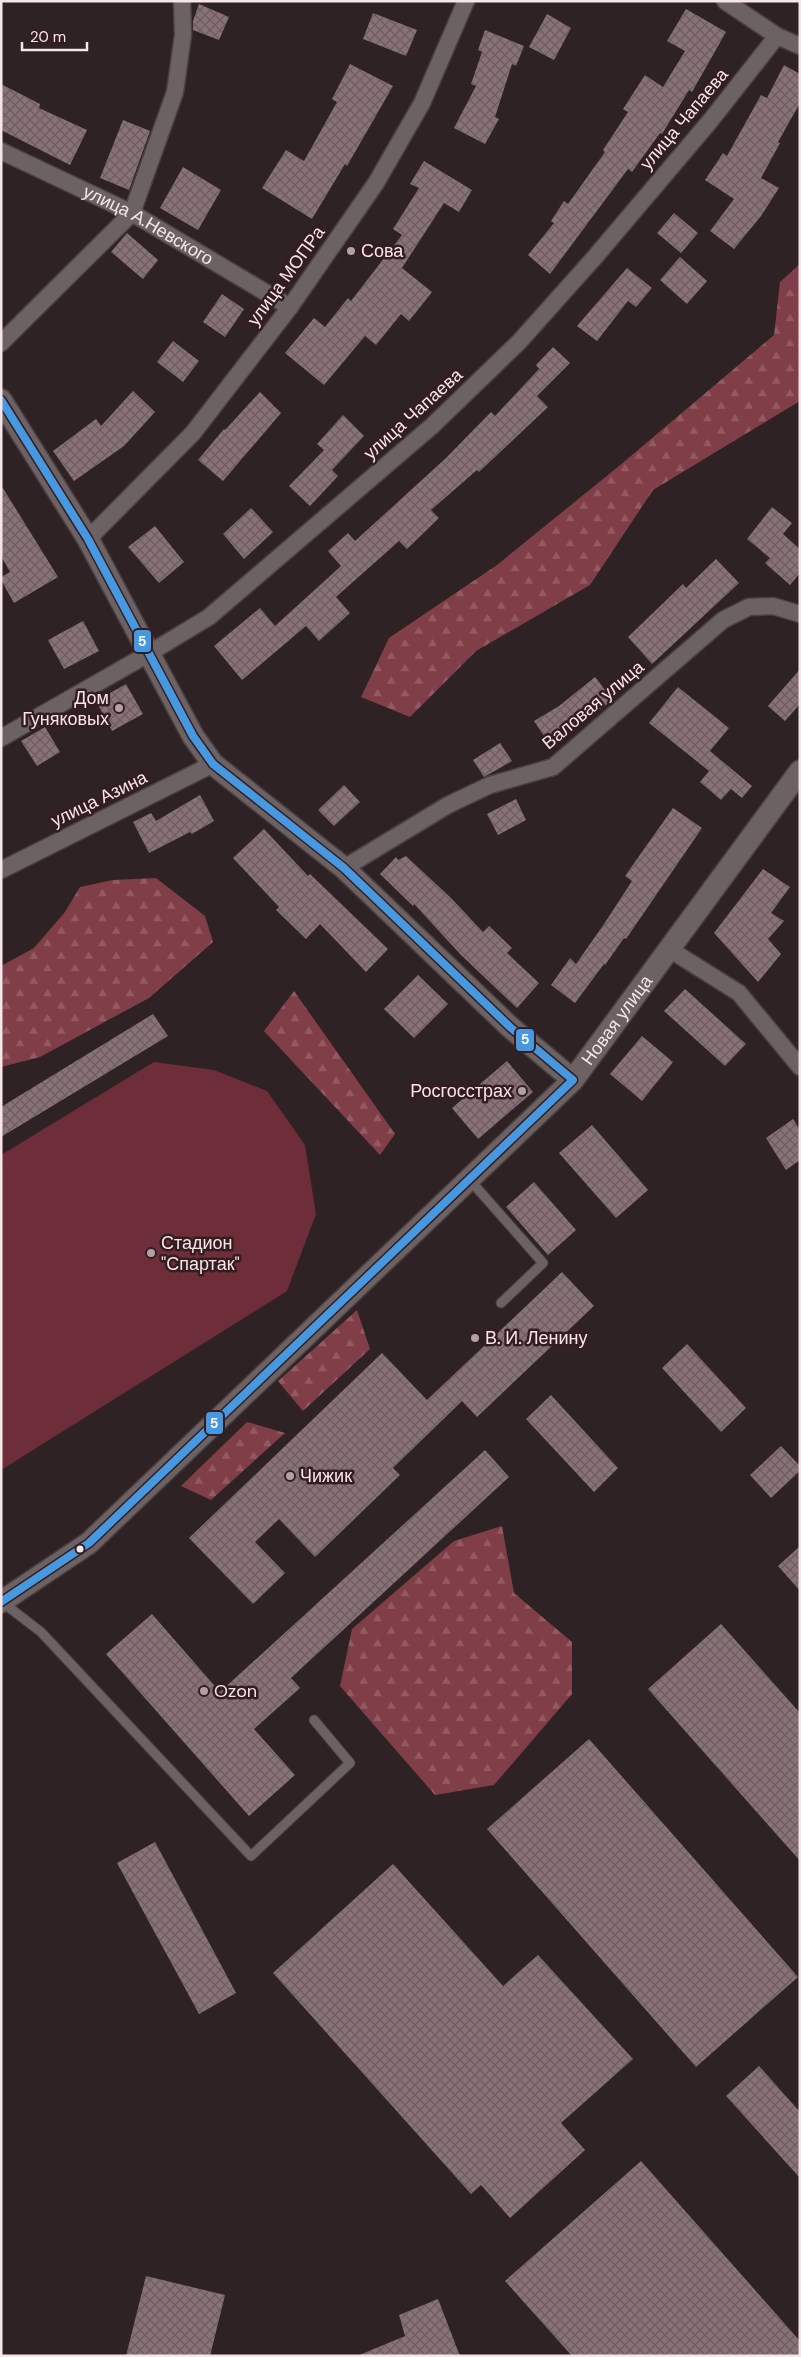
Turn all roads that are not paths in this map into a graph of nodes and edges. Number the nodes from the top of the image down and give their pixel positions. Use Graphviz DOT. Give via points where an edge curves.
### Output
graph roads {
  1 [pos="182,1"];
  2 [pos="466,1"];
  3 [pos="725,1"];
  4 [pos="777,36"];
  5 [pos="800,46"];
  6 [pos="1,152"];
  7 [pos="132,213"];
  8 [pos="290,308"];
  9 [pos="1,343"];
  10 [pos="1,400"];
  11 [pos="88,539"];
  12 [pos="800,614"];
  13 [pos="148,654"];
  14 [pos="1,738"];
  15 [pos="213,764"];
  16 [pos="800,771"];
  17 [pos="344,868"];
  18 [pos="1,870"];
  19 [pos="669,949"];
  20 [pos="800,1067"];
  21 [pos="573,1080"];
  22 [pos="469,1179"];
  23 [pos="501,1303"];
  24 [pos="1,1602"];
  25 [pos="314,1720"];
  1 -- 7 [label="street" via="184,34 175,92"];
  2 -- 8 [label="street, улица МОПРа" via="422,103 376,183"];
  3 -- 4 [label="street"];
  4 -- 5 [label="street"];
  4 -- 13 [label="street, улица Чапаева" via="704,128 519,342 432,426 209,617"];
  6 -- 7 [label="street, улица А.Невского"];
  7 -- 8 [label="street, улица А.Невского"];
  7 -- 9 [label="street"];
  8 -- 11 [label="street, улица МОПРа" via="193,433"];
  10 -- 11 [label="street"];
  11 -- 13 [label="street"];
  12 -- 17 [label="street, Валовая улица" via="773,606 749,607 723,620 553,766 490,785 448,805"];
  13 -- 14 [label="street, улица Чапаева"];
  13 -- 15 [label="street" via="193,736"];
  15 -- 17 [label="street"];
  15 -- 18 [label="street, улица Азина"];
  16 -- 19 [label="street, Новая улица"];
  17 -- 21 [label="street" via="510,1027"];
  19 -- 20 [label="street" via="739,993"];
  19 -- 21 [label="street, Новая улица"];
  21 -- 22 [label="street, Новая улица"];
  22 -- 23 [label="lane" via="543,1263"];
  22 -- 24 [label="street, Новая улица" via="89,1543"];
  24 -- 25 [label="lane" via="42,1632 251,1856 350,1763"];
}
